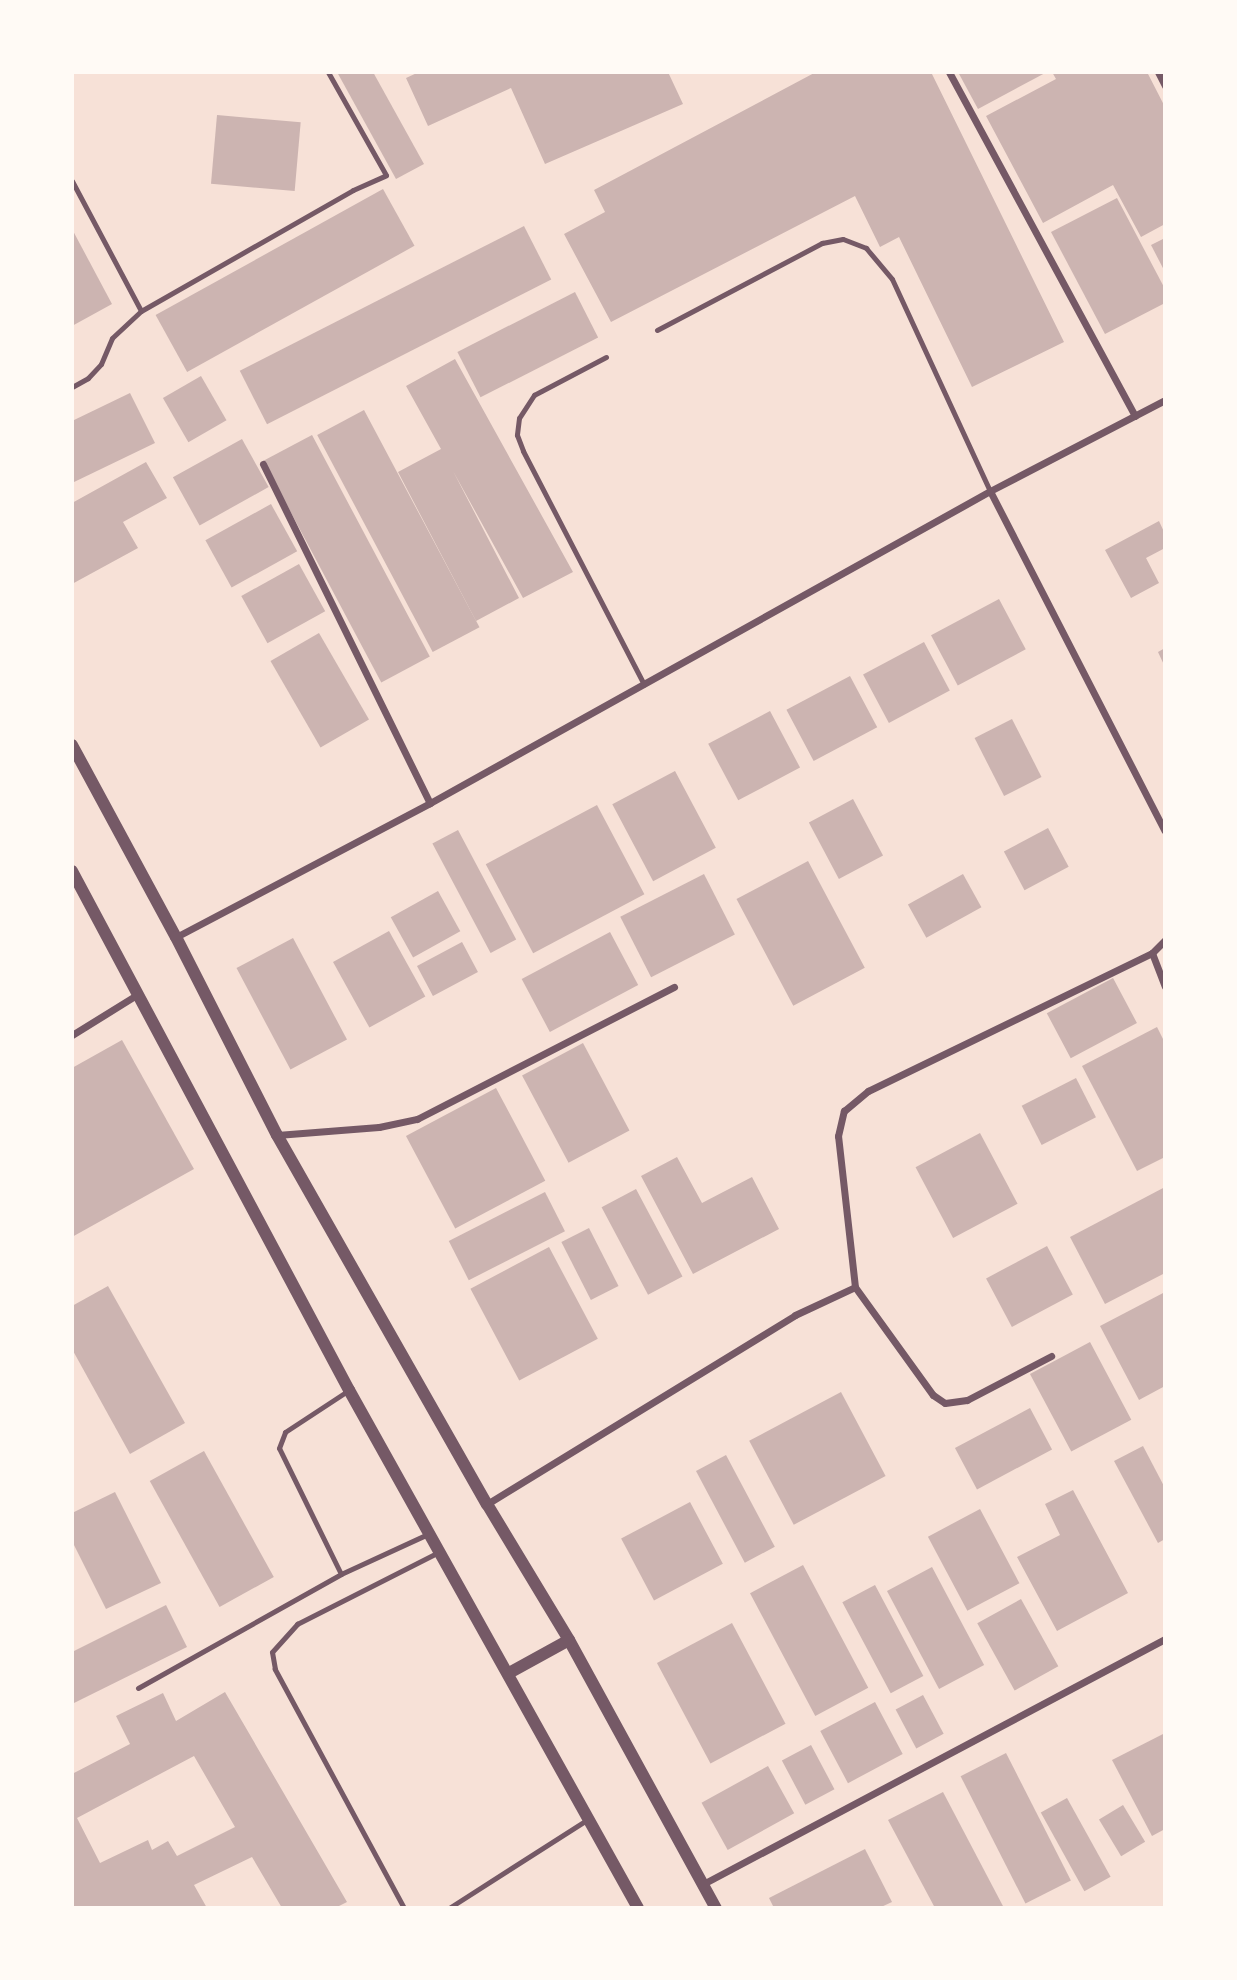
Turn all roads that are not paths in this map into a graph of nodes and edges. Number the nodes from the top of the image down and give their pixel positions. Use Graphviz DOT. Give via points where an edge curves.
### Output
graph roads {
  1 [pos="328,72"];
  2 [pos="949,72"];
  3 [pos="1158,72"];
  4 [pos="1165,86"];
  5 [pos="72,181"];
  6 [pos="141,311"];
  7 [pos="657,330"];
  8 [pos="606,357"];
  9 [pos="72,387"];
  10 [pos="1165,400"];
  11 [pos="1135,416"];
  12 [pos="263,464"];
  13 [pos="990,491"];
  14 [pos="644,684"];
  15 [pos="72,745"];
  16 [pos="430,803"];
  17 [pos="1165,831"];
  18 [pos="72,871"];
  19 [pos="176,937"];
  20 [pos="1165,940"];
  21 [pos="1152,953"];
  22 [pos="674,987"];
  23 [pos="1165,987"];
  24 [pos="138,994"];
  25 [pos="72,1035"];
  26 [pos="277,1135"];
  27 [pos="855,1287"];
  28 [pos="1051,1356"];
  29 [pos="349,1390"];
  30 [pos="487,1504"];
  31 [pos="428,1534"];
  32 [pos="439,1552"];
  33 [pos="341,1574"];
  34 [pos="1165,1639"];
  35 [pos="569,1640"];
  36 [pos="509,1673"];
  37 [pos="138,1688"];
  38 [pos="588,1819"];
  39 [pos="703,1884"];
  40 [pos="404,1908"];
  41 [pos="449,1908"];
  42 [pos="638,1908"];
  43 [pos="716,1908"];
  1 -- 6 [label="lane" via="386,175"];
  2 -- 11 [label="street"];
  3 -- 4 [label="street"];
  5 -- 6 [label="lane"];
  6 -- 9 [label="lane" via="113,338 101,364"];
  7 -- 13 [label="lane" via="822,243 843,239 866,248 892,279"];
  8 -- 14 [label="lane" via="534,395 519,418 517,435"];
  10 -- 11 [label="street"];
  11 -- 13 [label="street"];
  12 -- 16 [label="street"];
  13 -- 14 [label="street"];
  13 -- 17 [label="street"];
  14 -- 16 [label="street"];
  15 -- 19 [label="street"];
  16 -- 19 [label="street"];
  18 -- 24 [label="street"];
  19 -- 26 [label="street"];
  20 -- 21 [label="street"];
  21 -- 23 [label="street"];
  21 -- 27 [label="street" via="868,1091 844,1111 838,1136"];
  22 -- 26 [label="street" via="417,1119 379,1128"];
  24 -- 25 [label="street"];
  24 -- 29 [label="street"];
  26 -- 30 [label="street"];
  27 -- 28 [label="street" via="933,1395 945,1403 967,1400"];
  27 -- 30 [label="street" via="795,1315"];
  29 -- 31 [label="street"];
  29 -- 33 [label="lane" via="285,1432 279,1448"];
  30 -- 35 [label="street"];
  31 -- 32 [label="street"];
  31 -- 33 [label="lane"];
  32 -- 36 [label="street"];
  32 -- 40 [label="lane" via="298,1624 272,1652 275,1669"];
  33 -- 37 [label="lane"];
  34 -- 39 [label="street"];
  35 -- 36 [label="street"];
  35 -- 39 [label="street"];
  36 -- 38 [label="street"];
  38 -- 41 [label="lane"];
  38 -- 42 [label="street"];
  39 -- 43 [label="street"];
}
